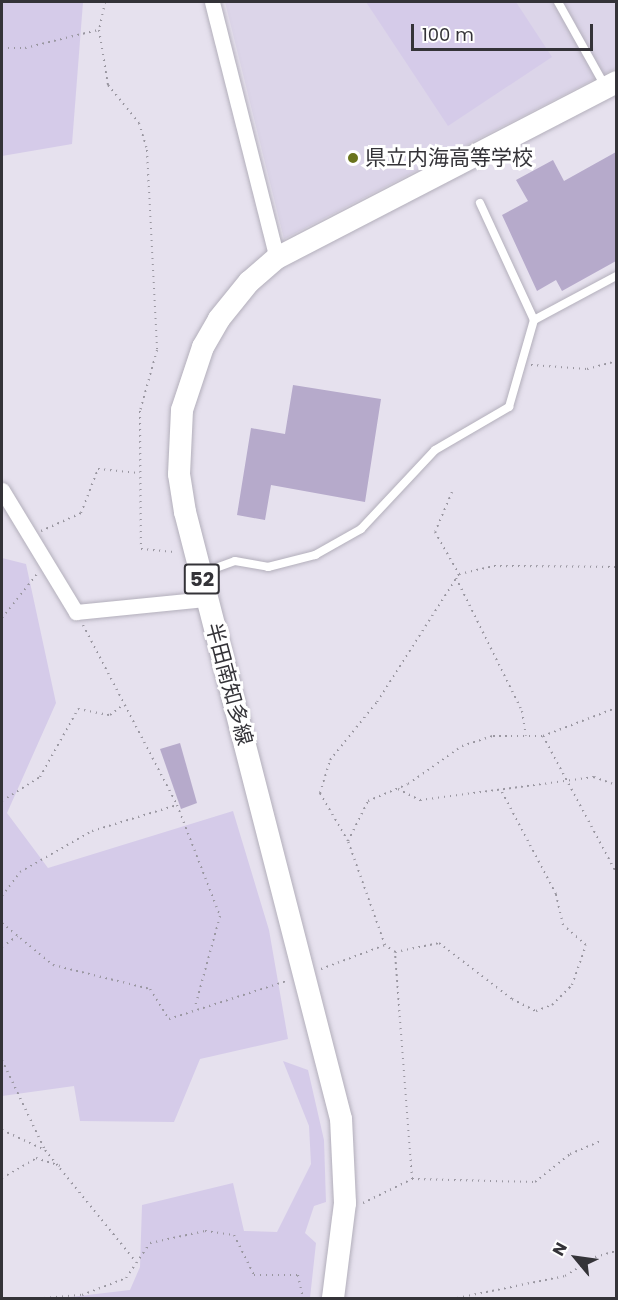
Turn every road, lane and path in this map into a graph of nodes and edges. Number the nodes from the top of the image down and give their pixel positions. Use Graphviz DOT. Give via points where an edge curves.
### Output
graph roads {
  1 [pos="105,2"];
  2 [pos="212,2"];
  3 [pos="558,2"];
  4 [pos="99,30"];
  5 [pos="2,48"];
  6 [pos="611,84"];
  7 [pos="480,203"];
  8 [pos="277,258"];
  9 [pos="616,276"];
  10 [pos="534,320"];
  11 [pos="616,361"];
  12 [pos="522,364"];
  13 [pos="139,473"];
  14 [pos="2,490"];
  15 [pos="452,492"];
  16 [pos="30,535"];
  17 [pos="198,563"];
  18 [pos="48,564"];
  19 [pos="616,567"];
  20 [pos="459,574"];
  21 [pos="456,578"];
  22 [pos="207,598"];
  23 [pos="76,612"];
  24 [pos="2,618"];
  25 [pos="124,704"];
  26 [pos="616,708"];
  27 [pos="526,736"];
  28 [pos="543,736"];
  29 [pos="567,781"];
  30 [pos="616,785"];
  31 [pos="398,789"];
  32 [pos="501,790"];
  33 [pos="2,801"];
  34 [pos="177,806"];
  35 [pos="348,841"];
  36 [pos="616,872"];
  37 [pos="2,896"];
  38 [pos="2,923"];
  39 [pos="17,936"];
  40 [pos="385,945"];
  41 [pos="2,947"];
  42 [pos="394,952"];
  43 [pos="305,976"];
  44 [pos="195,1007"];
  45 [pos="2,1060"];
  46 [pos="2,1130"];
  47 [pos="600,1141"];
  48 [pos="45,1150"];
  49 [pos="60,1166"];
  50 [pos="2,1178"];
  51 [pos="412,1179"];
  52 [pos="345,1203"];
  53 [pos="616,1251"];
  54 [pos="136,1262"];
  55 [pos="44,1299"];
  56 [pos="303,1299"];
  57 [pos="333,1299"];
  58 [pos="458,1299"];
  1 -- 4 [label="path"];
  2 -- 8 [label="street"];
  3 -- 6 [label="lane"];
  4 -- 5 [label="path" via="25,48"];
  4 -- 13 [label="path" via="108,85 139,123 147,150 157,350 140,411"];
  6 -- 8 [label="main road, 半田南知多線 / 52"];
  7 -- 10 [label="lane"];
  8 -- 17 [label="main road, 半田南知多線 / 52" via="249,282 219,320 182,410 179,474"];
  9 -- 10 [label="lane"];
  10 -- 12 [label="lane"];
  11 -- 12 [label="path" via="587,369"];
  12 -- 17 [label="lane" via="509,406 435,450 361,529 315,555 268,567 235,561"];
  13 -- 16 [label="path" via="98,469 81,513"];
  13 -- 17 [label="path" via="141,549"];
  14 -- 16 [label="street"];
  15 -- 20 [label="path" via="435,532"];
  16 -- 18 [label="street"];
  17 -- 22 [label="main road, 半田南知多線 / 52"];
  18 -- 23 [label="street"];
  18 -- 24 [label="path"];
  19 -- 20 [label="path" via="494,566"];
  20 -- 21 [label="path"];
  21 -- 27 [label="path" via="522,711"];
  21 -- 35 [label="path" via="384,693 330,760 320,793"];
  22 -- 23 [label="street"];
  22 -- 43 [label="main road, 半田南知多線 / 52"];
  23 -- 25 [label="path"];
  25 -- 33 [label="path" via="110,715 78,709 40,777"];
  25 -- 34 [label="path"];
  26 -- 28 [label="path"];
  27 -- 28 [label="path"];
  27 -- 31 [label="path" via="493,736 462,746"];
  28 -- 29 [label="path"];
  29 -- 30 [label="path" via="594,777"];
  29 -- 32 [label="path"];
  29 -- 36 [label="path"];
  31 -- 32 [label="path" via="420,800"];
  31 -- 35 [label="path" via="368,801"];
  32 -- 42 [label="path" via="556,894 562,925 586,945 572,985 552,1005 536,1011 439,943"];
  34 -- 37 [label="path" via="92,831 20,872"];
  34 -- 44 [label="path" via="220,916"];
  35 -- 40 [label="path"];
  38 -- 39 [label="path"];
  39 -- 41 [label="path"];
  39 -- 44 [label="path" via="53,965 150,989 169,1019"];
  40 -- 42 [label="path"];
  40 -- 43 [label="path"];
  42 -- 51 [label="path"];
  43 -- 44 [label="path"];
  43 -- 52 [label="main road, 半田南知多線 / 52" via="341,1119"];
  45 -- 48 [label="path"];
  46 -- 48 [label="path"];
  47 -- 51 [label="path" via="570,1154 535,1182"];
  48 -- 49 [label="path"];
  49 -- 50 [label="path" via="36,1158"];
  49 -- 54 [label="path"];
  51 -- 52 [label="path" via="367,1203"];
  52 -- 57 [label="main road, 半田南知多線 / 52"];
  53 -- 58 [label="path" via="595,1257 564,1276"];
  54 -- 55 [label="path" via="126,1278 82,1295"];
  54 -- 56 [label="path" via="150,1243 205,1231 234,1235 254,1275 298,1275"];
}
